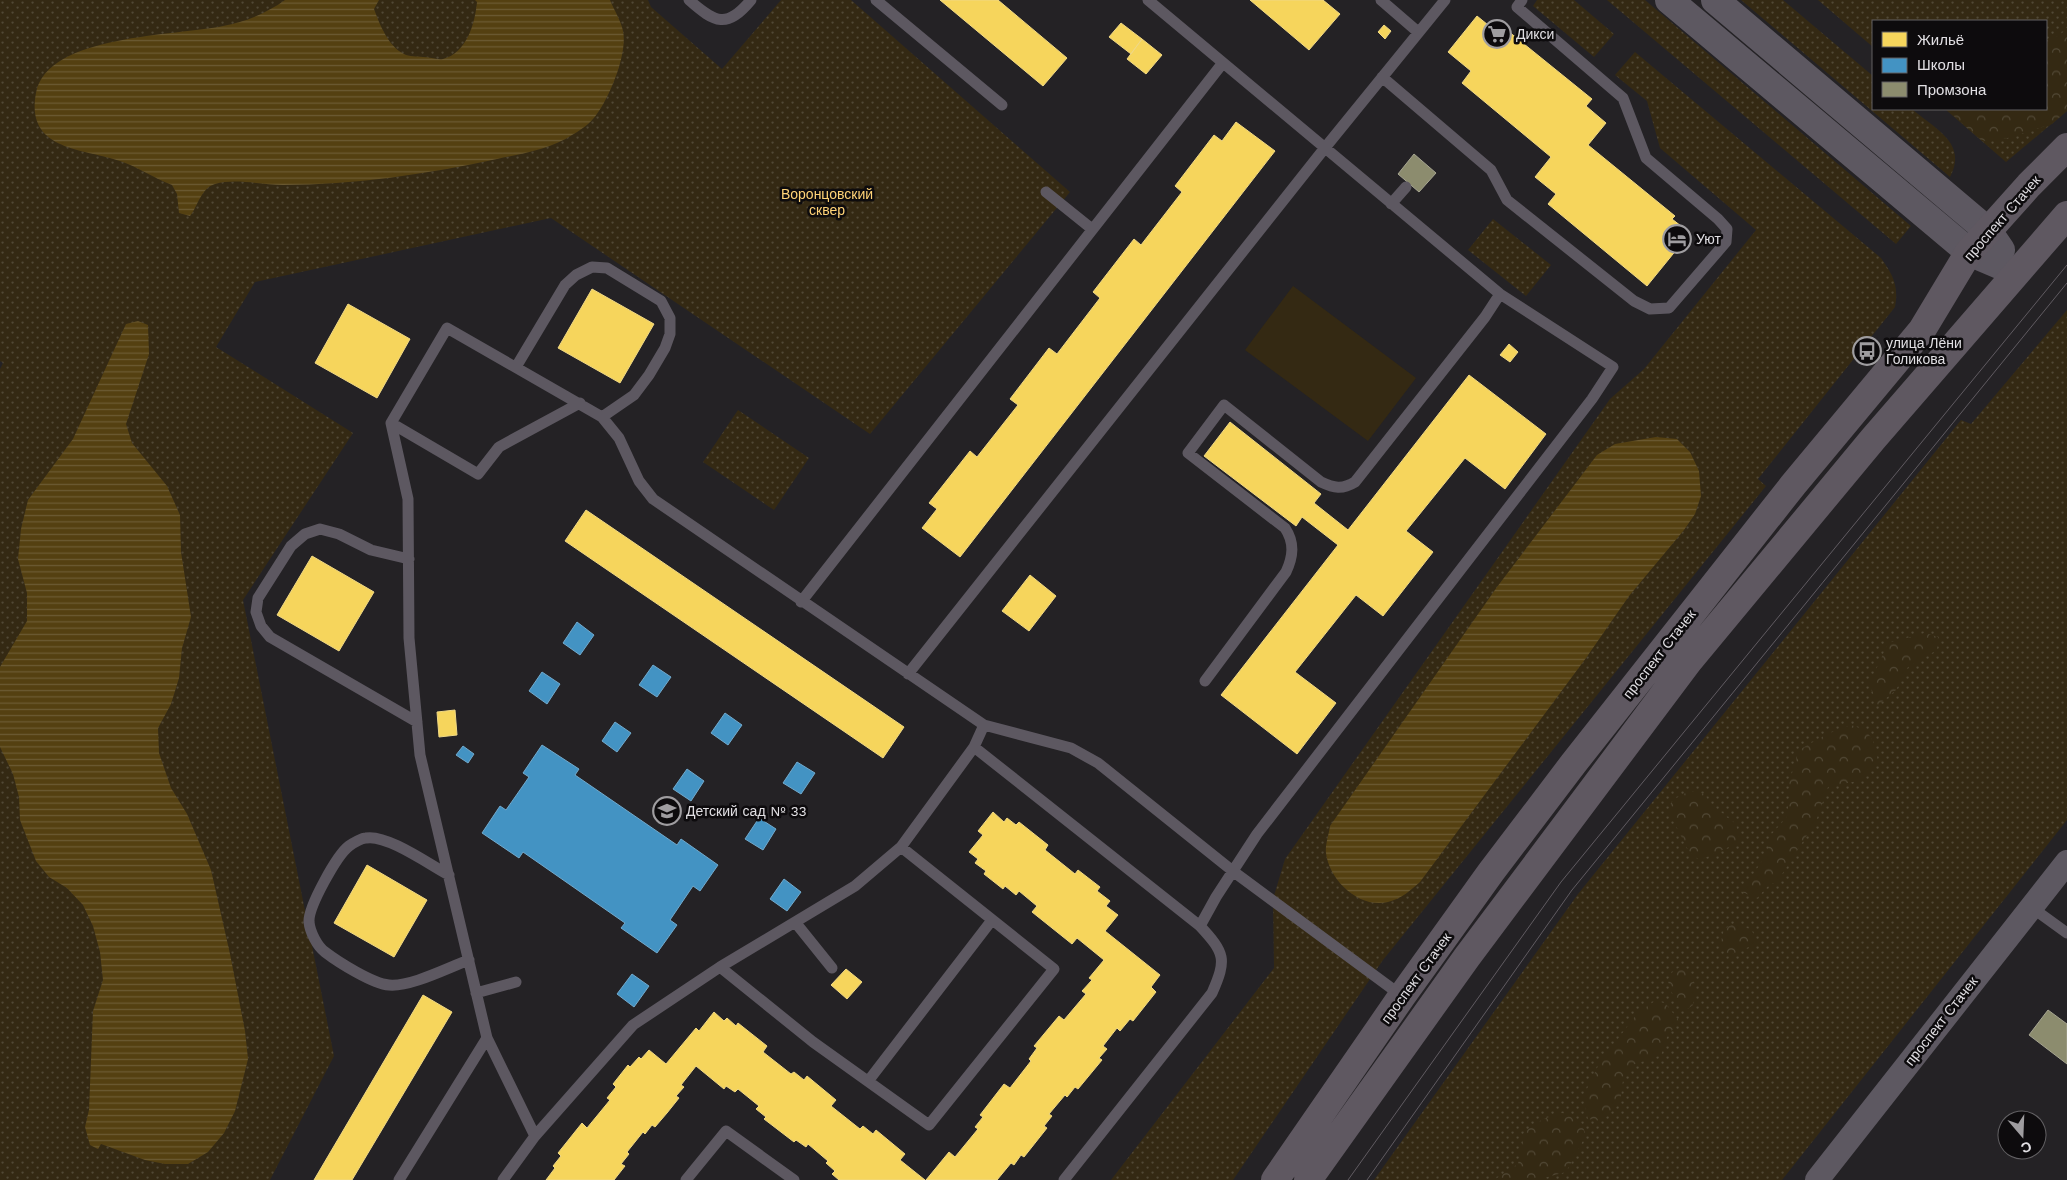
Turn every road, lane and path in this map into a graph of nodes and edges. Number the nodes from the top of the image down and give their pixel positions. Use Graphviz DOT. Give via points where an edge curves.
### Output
graph roads {
  1 [pos="689,0"];
  2 [pos="751,0"];
  3 [pos="876,0"];
  4 [pos="1148,0"];
  5 [pos="1381,0"];
  6 [pos="1445,0"];
  7 [pos="1522,0"];
  8 [pos="1669,0"];
  9 [pos="1715,0"];
  10 [pos="1418,32"];
  11 [pos="1222,64"];
  12 [pos="1382,76"];
  13 [pos="1002,105"];
  14 [pos="2067,148"];
  15 [pos="1324,149"];
  16 [pos="1406,187"];
  17 [pos="1046,192"];
  18 [pos="1391,204"];
  19 [pos="2067,215"];
  20 [pos="1092,229"];
  21 [pos="1988,231"];
  22 [pos="1969,252"];
  23 [pos="2016,272"];
  24 [pos="1500,294"];
  25 [pos="516,367"];
  26 [pos="580,403"];
  27 [pos="602,417"];
  28 [pos="391,423"];
  29 [pos="409,559"];
  30 [pos="801,602"];
  31 [pos="908,674"];
  32 [pos="1205,681"];
  33 [pos="417,722"];
  34 [pos="984,725"];
  35 [pos="974,747"];
  36 [pos="901,847"];
  37 [pos="2067,862"];
  38 [pos="1234,872"];
  39 [pos="449,876"];
  40 [pos="2031,907"];
  41 [pos="992,920"];
  42 [pos="795,922"];
  43 [pos="1200,926"];
  44 [pos="2067,933"];
  45 [pos="468,960"];
  46 [pos="720,967"];
  47 [pos="832,968"];
  48 [pos="516,982"];
  49 [pos="476,993"];
  50 [pos="1402,996"];
  51 [pos="487,1038"];
  52 [pos="869,1080"];
  53 [pos="535,1136"];
  54 [pos="399,1180"];
  55 [pos="503,1180"];
  56 [pos="686,1180"];
  57 [pos="794,1180"];
  58 [pos="1064,1180"];
  59 [pos="1275,1180"];
  60 [pos="1308,1180"];
  61 [pos="1816,1180"];
  1 -- 2 [label="lane" via="708,17 724,21 739,14"];
  3 -- 13 [label="lane"];
  4 -- 11 [label="lane"];
  5 -- 10 [label="lane"];
  6 -- 10 [label="lane"];
  7 -- 12 [label="lane" via="1517,7 1623,98 1646,158 1727,229 1726,242 1669,308 1650,309 1634,301 1507,200 1492,170"];
  8 -- 22 [label="street"];
  9 -- 21 [label="street"];
  10 -- 12 [label="lane"];
  11 -- 15 [label="lane"];
  11 -- 20 [label="lane"];
  12 -- 15 [label="lane"];
  14 -- 21 [label="main road, проспект Стачек"];
  15 -- 18 [label="lane"];
  15 -- 31 [label="lane"];
  16 -- 18 [label="lane"];
  17 -- 20 [label="lane"];
  18 -- 24 [label="lane"];
  19 -- 23 [label="main road, проспект Стачек"];
  20 -- 30 [label="lane"];
  21 -- 22 [label="main road, проспект Стачек"];
  21 -- 23 [label="street"];
  22 -- 23 [label="street"];
  22 -- 50 [label="main road, проспект Стачек" via="1922,330 1679,627 1497,864"];
  23 -- 60 [label="main road, проспект Стачек" via="1682,670 1467,957"];
  24 -- 32 [label="lane" via="1355,482 1345,488 1333,488 1321,482 1224,405 1188,453 1285,528 1291,536 1293,549 1286,572"];
  24 -- 38 [label="lane" via="1613,367 1592,399 1257,834"];
  25 -- 26 [label="lane"];
  25 -- 27 [label="lane" via="565,285 592,267 607,268 661,300 670,318 670,334 666,348 634,395"];
  25 -- 28 [label="lane" via="447,328"];
  26 -- 27 [label="lane"];
  26 -- 28 [label="lane" via="499,447 478,474"];
  27 -- 30 [label="lane" via="619,438 639,481 652,499"];
  28 -- 29 [label="lane" via="408,499"];
  29 -- 33 [label="lane" via="409,638"];
  29 -- 33 [label="lane" via="371,550 339,534 320,529 305,534 291,546 258,598 256,612 270,637"];
  30 -- 31 [label="lane"];
  31 -- 34 [label="lane"];
  33 -- 39 [label="lane" via="420,755"];
  34 -- 35 [label="lane"];
  34 -- 38 [label="lane" via="1071,748 1098,763"];
  35 -- 36 [label="lane"];
  35 -- 43 [label="lane"];
  36 -- 41 [label="lane"];
  36 -- 42 [label="lane" via="855,886"];
  37 -- 40 [label="street, проспект Стачек"];
  38 -- 43 [label="lane"];
  38 -- 50 [label="lane"];
  39 -- 45 [label="lane"];
  39 -- 45 [label="lane" via="384,840 366,838 348,846 337,862 314,901 309,921 324,952 377,983 390,986 410,982"];
  40 -- 44 [label="lane"];
  40 -- 61 [label="street, проспект Стачек"];
  41 -- 52 [label="lane"];
  41 -- 52 [label="lane" via="1054,969 929,1125"];
  42 -- 46 [label="lane"];
  42 -- 47 [label="lane"];
  43 -- 58 [label="lane" via="1217,945 1223,969 1212,993"];
  45 -- 49 [label="lane"];
  46 -- 52 [label="lane" via="813,1042"];
  46 -- 53 [label="lane" via="633,1025"];
  48 -- 49 [label="lane"];
  49 -- 51 [label="lane"];
  50 -- 59 [label="main road, проспект Стачек"];
  51 -- 53 [label="lane"];
  51 -- 54 [label="lane"];
  53 -- 55 [label="lane"];
  56 -- 57 [label="lane" via="726,1131"];
}
